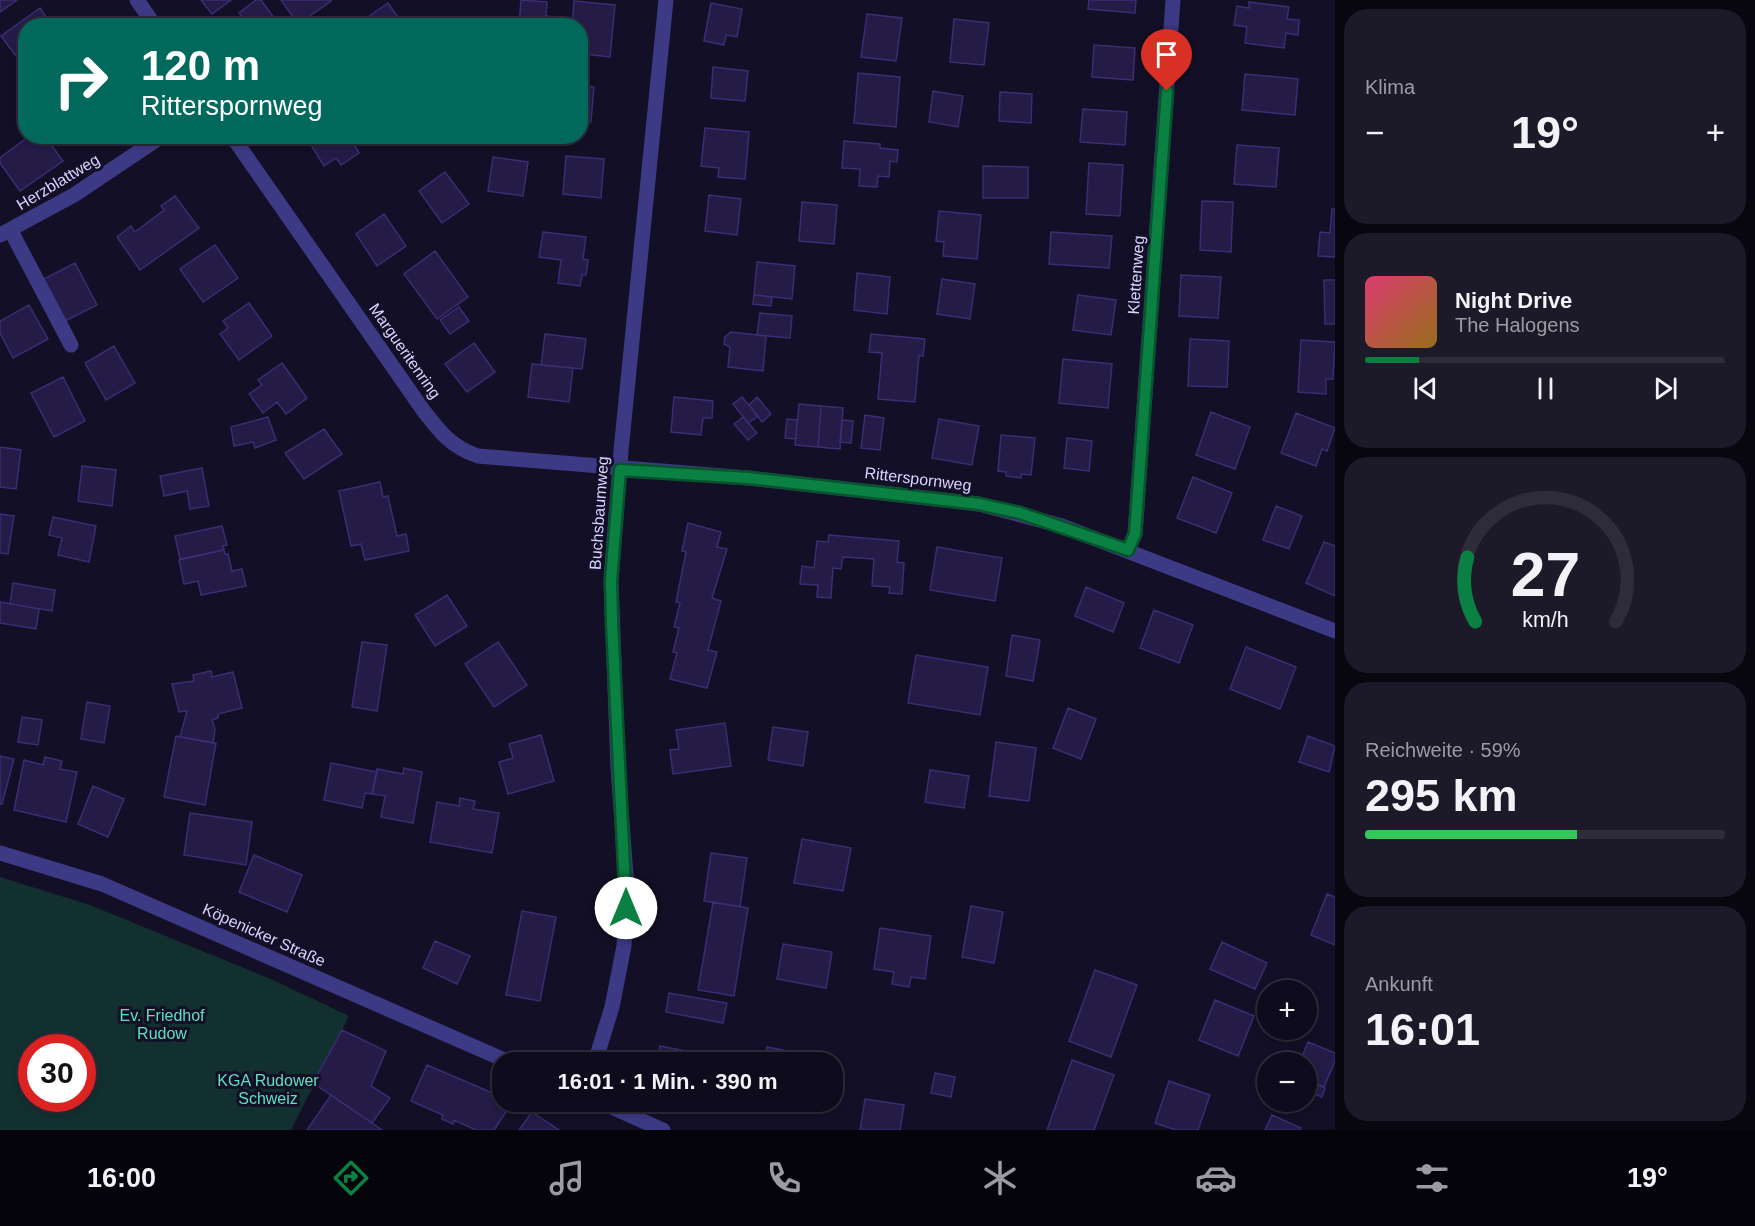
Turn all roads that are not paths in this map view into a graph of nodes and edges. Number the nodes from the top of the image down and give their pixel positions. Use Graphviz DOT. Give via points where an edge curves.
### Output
graph roads {
  1 [pos="137,0"];
  2 [pos="666,0"];
  3 [pos="1173,0"];
  4 [pos="149,18"];
  5 [pos="150,144"];
  6 [pos="238,144"];
  7 [pos="5,233"];
  8 [pos="71,345"];
  9 [pos="620,470"];
  10 [pos="1128,550"];
  11 [pos="1335,631"];
  12 [pos="0,853"];
  13 [pos="598,1052"];
  14 [pos="492,1055"];
  15 [pos="623,1112"];
  16 [pos="663,1130"];
  1 -- 4 [label="street"];
  2 -- 9 [label="street, Buchsbaumweg"];
  3 -- 10 [label="street, Klettenweg" via="1135,534"];
  5 -- 7 [label="street, Herzblattweg" via="74,195"];
  6 -- 9 [label="street, Margueritenring" via="447,441 478,456"];
  7 -- 8 [label="street"];
  9 -- 10 [label="street, Ritterspornweg" via="748,478 979,504 1020,513"];
  9 -- 13 [label="street, Buchsbaumweg" via="611,581 626,912 612,1007"];
  10 -- 11 [label="street, Ritterspornweg"];
  12 -- 14 [label="street, Köpenicker Straße" via="102,884"];
  15 -- 16 [label="street"];
}
